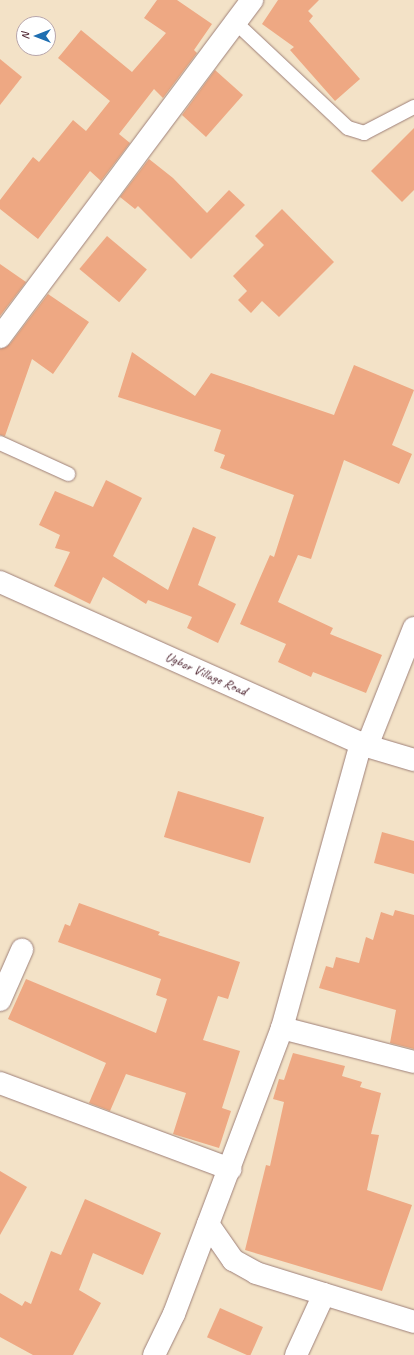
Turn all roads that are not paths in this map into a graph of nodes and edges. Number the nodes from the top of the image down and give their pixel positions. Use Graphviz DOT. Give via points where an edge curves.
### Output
graph roads {
  1 [pos="252,0"];
  2 [pos="234,21"];
  3 [pos="414,107"];
  4 [pos="0,337"];
  5 [pos="0,443"];
  6 [pos="68,474"];
  7 [pos="0,582"];
  8 [pos="414,628"];
  9 [pos="364,745"];
  10 [pos="414,760"];
  11 [pos="22,950"];
  12 [pos="0,1000"];
  13 [pos="282,1028"];
  14 [pos="414,1062"];
  15 [pos="0,1083"];
  16 [pos="230,1169"];
  17 [pos="208,1224"];
  18 [pos="324,1294"];
  19 [pos="414,1322"];
  20 [pos="154,1355"];
  21 [pos="296,1355"];
  1 -- 2 [label="street"];
  2 -- 3 [label="lane" via="348,128 364,133"];
  2 -- 4 [label="street"];
  5 -- 6 [label="lane"];
  7 -- 9 [label="street, Ugbor Village Road"];
  8 -- 9 [label="street"];
  9 -- 10 [label="street, Ugbor Village Road"];
  9 -- 13 [label="street"];
  11 -- 12 [label="street"];
  13 -- 14 [label="street"];
  13 -- 16 [label="street"];
  15 -- 16 [label="street"];
  16 -- 17 [label="street"];
  17 -- 18 [label="street" via="233,1260 256,1273"];
  17 -- 20 [label="street" via="174,1314"];
  18 -- 19 [label="street"];
  18 -- 21 [label="street"];
}
